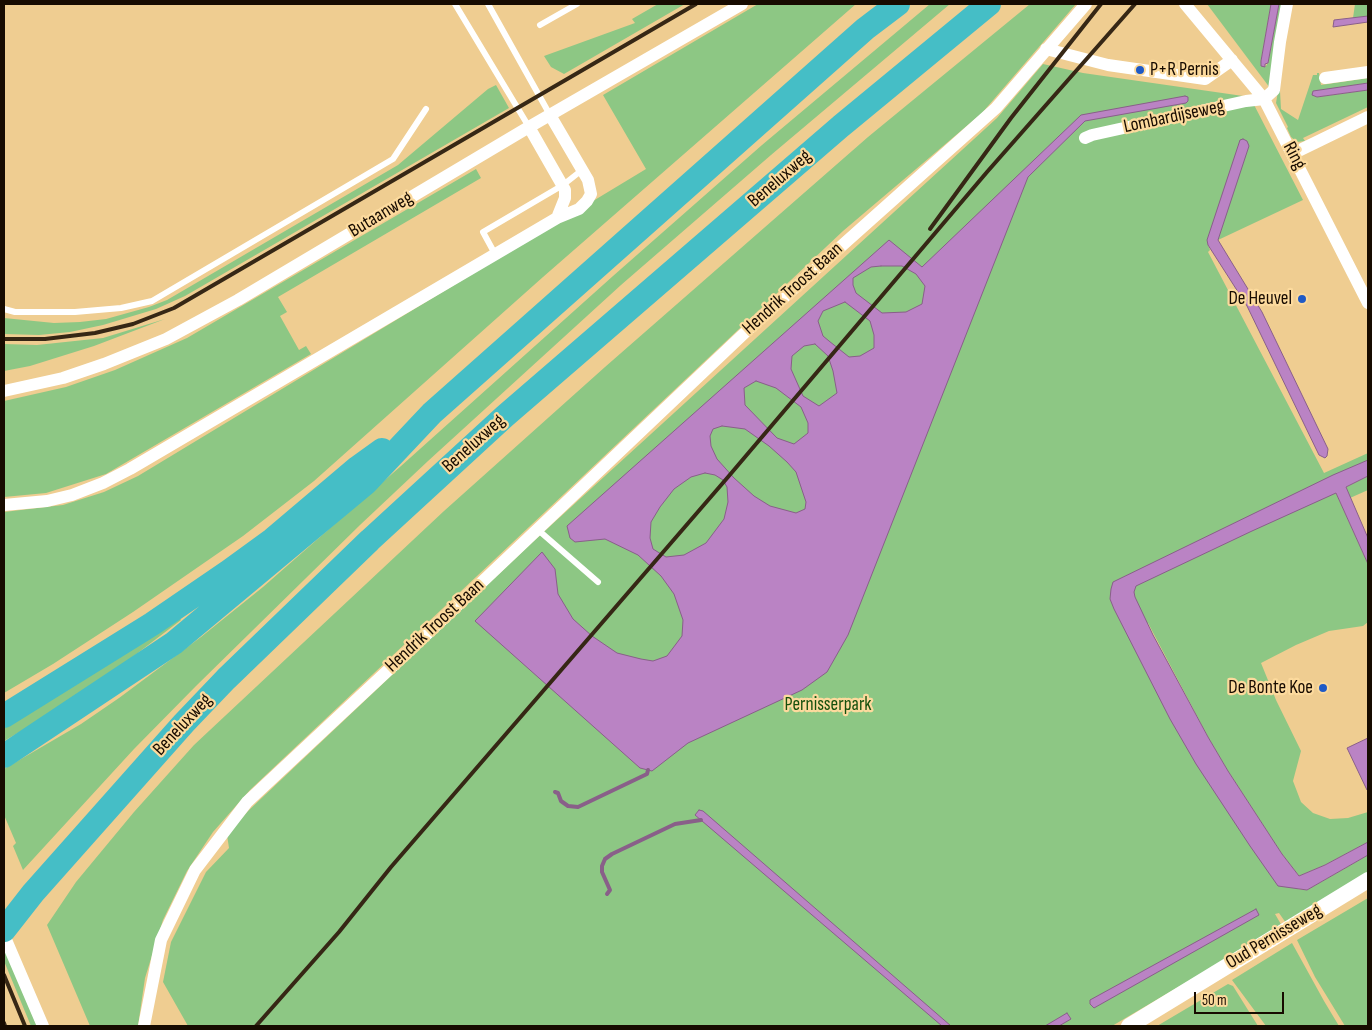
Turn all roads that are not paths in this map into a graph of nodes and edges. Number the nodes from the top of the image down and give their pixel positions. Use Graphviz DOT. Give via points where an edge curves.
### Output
graph roads {
  1 [pos="455,4"];
  2 [pos="488,4"];
  3 [pos="577,4"];
  4 [pos="742,4"];
  5 [pos="898,4"];
  6 [pos="989,4"];
  7 [pos="1086,4"];
  8 [pos="1185,4"];
  9 [pos="1287,4"];
  10 [pos="540,25"];
  11 [pos="1046,49"];
  12 [pos="1232,60"];
  13 [pos="1368,72"];
  14 [pos="1325,78"];
  15 [pos="1264,99"];
  16 [pos="426,109"];
  17 [pos="550,115"];
  18 [pos="1368,117"];
  19 [pos="529,127"];
  20 [pos="1085,138"];
  21 [pos="1292,154"];
  22 [pos="582,170"];
  23 [pos="563,185"];
  24 [pos="557,218"];
  25 [pos="495,254"];
  26 [pos="1367,296"];
  27 [pos="4,309"];
  28 [pos="4,391"];
  29 [pos="432,413"];
  30 [pos="4,505"];
  31 [pos="537,528"];
  32 [pos="598,582"];
  33 [pos="4,716"];
  34 [pos="4,756"];
  35 [pos="1368,880"];
  36 [pos="4,930"];
  37 [pos="4,935"];
  38 [pos="43,1026"];
  39 [pos="144,1026"];
  40 [pos="1129,1026"];
  1 -- 19 [label="lane"];
  2 -- 17 [label="lane"];
  3 -- 10 [label="lane"];
  4 -- 17 [label="street, Butaanweg"];
  5 -- 29 [label="highway" via="865,29"];
  6 -- 36 [label="highway, Beneluxweg" via="841,126 505,416 370,540 226,680 114,800"];
  7 -- 11 [label="street, Hendrik Troost Baan"];
  8 -- 12 [label="street, Ring"];
  9 -- 15 [label="street" via="1274,90"];
  11 -- 12 [label="street" via="1108,65 1205,80"];
  11 -- 31 [label="street, Hendrik Troost Baan" via="996,108 753,325"];
  12 -- 15 [label="street, Ring"];
  13 -- 14 [label="street"];
  15 -- 20 [label="street, Lombardijseweg"];
  15 -- 21 [label="street, Ring"];
  16 -- 27 [label="lane" via="394,158 152,300 121,308 75,312 15,312"];
  17 -- 19 [label="street, Butaanweg"];
  17 -- 22 [label="street"];
  18 -- 21 [label="street"];
  19 -- 23 [label="street"];
  19 -- 28 [label="street, Butaanweg" via="238,300 166,339 104,364"];
  21 -- 26 [label="street, Ring"];
  22 -- 23 [label="lane"];
  22 -- 24 [label="street" via="591,194 579,209"];
  23 -- 24 [label="street" via="565,198"];
  23 -- 25 [label="lane" via="483,232"];
  24 -- 25 [label="street"];
  25 -- 30 [label="street" via="110,480 47,501"];
  29 -- 33 [label="highway" via="357,468 272,540 228,572 152,624"];
  29 -- 34 [label="highway" via="366,483 174,643"];
  31 -- 32 [label="lane"];
  31 -- 39 [label="street, Hendrik Troost Baan" via="247,802 195,870 161,940"];
  35 -- 40 [label="street, Oud Pernisseweg"];
  37 -- 38 [label="street"];
}
